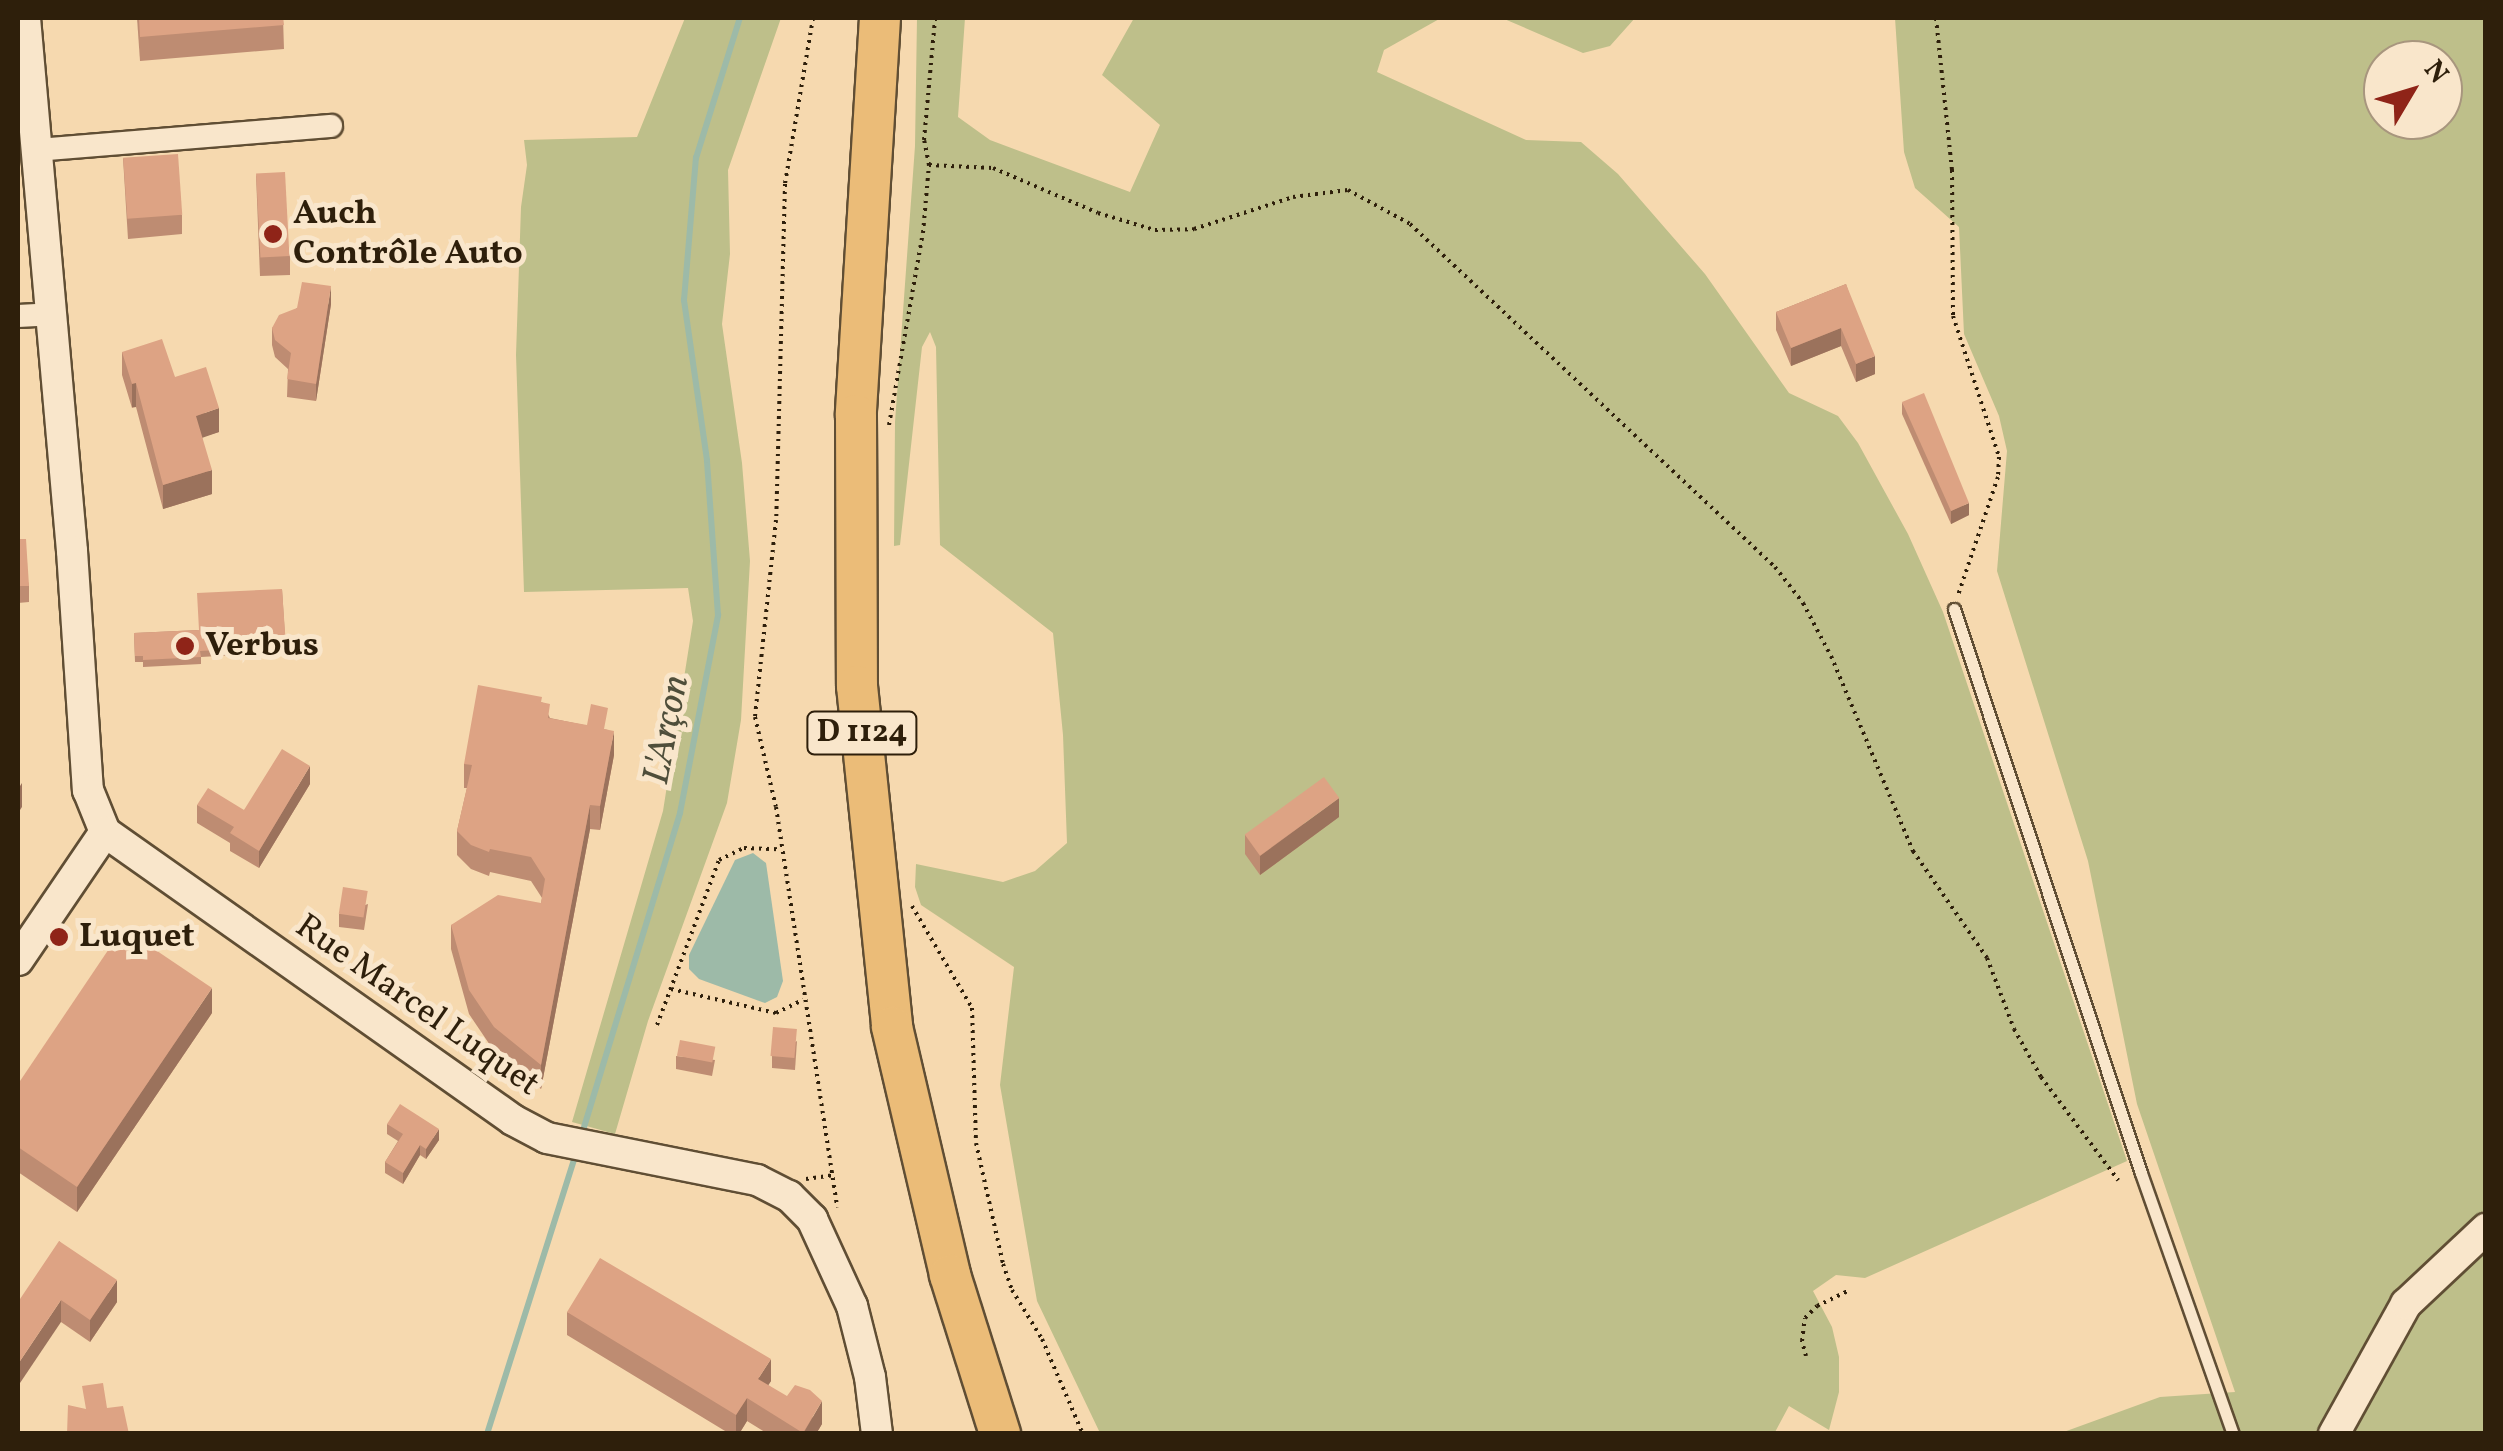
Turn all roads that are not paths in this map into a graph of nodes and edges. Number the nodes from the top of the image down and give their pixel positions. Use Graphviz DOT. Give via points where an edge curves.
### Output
graph roads {
  1 [pos="24,18"];
  2 [pos="880,18"];
  3 [pos="331,126"];
  4 [pos="37,150"];
  5 [pos="51,314"];
  6 [pos="18,316"];
  7 [pos="1954,609"];
  8 [pos="104,832"];
  9 [pos="18,960"];
  10 [pos="2486,1229"];
  11 [pos="877,1434"];
  12 [pos="1000,1434"];
  13 [pos="2233,1434"];
  14 [pos="2334,1434"];
  1 -- 4 [label="street"];
  2 -- 12 [label="highway, D 1124" via="856,415 857,686 892,1028 950,1275"];
  3 -- 4 [label="street"];
  4 -- 5 [label="street"];
  5 -- 6 [label="street"];
  5 -- 8 [label="street" via="88,790"];
  7 -- 13 [label="lane"];
  8 -- 9 [label="street"];
  8 -- 11 [label="street, Rue Marcel Luquet" via="512,1120 547,1138 757,1180 789,1196 812,1220 852,1306"];
  10 -- 14 [label="street" via="2406,1304"];
}
